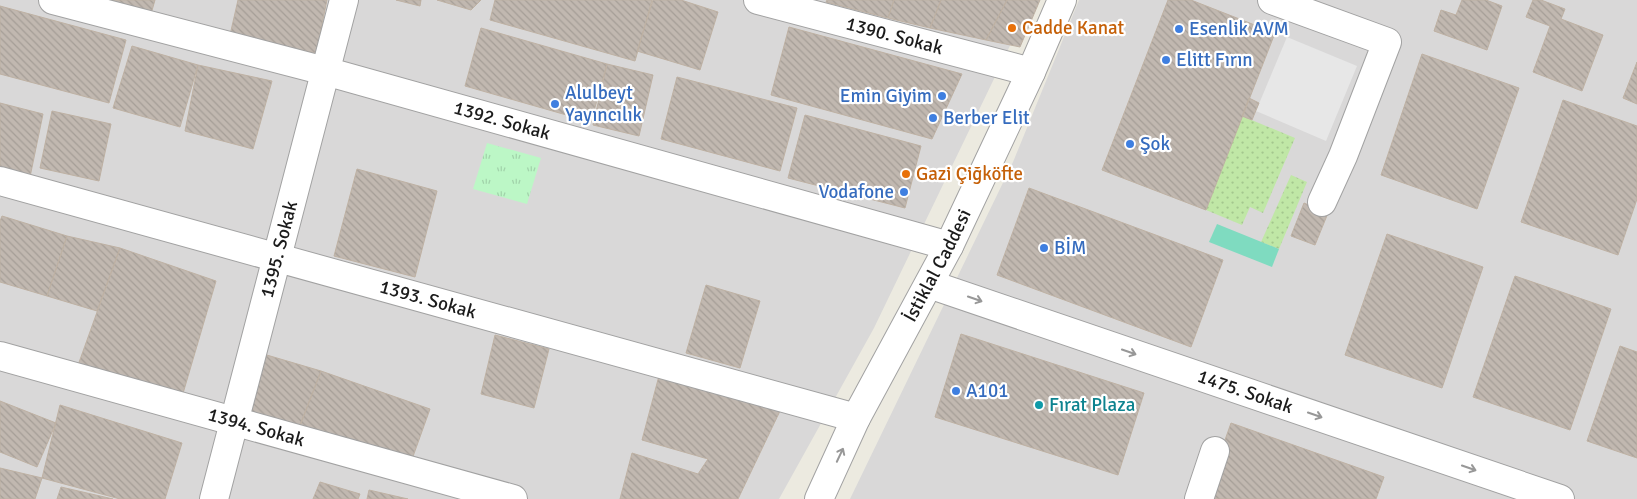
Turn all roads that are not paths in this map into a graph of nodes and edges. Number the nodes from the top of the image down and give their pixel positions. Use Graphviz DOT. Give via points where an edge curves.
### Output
graph roads {
  1 [pos="53,0"];
  2 [pos="344,0"];
  3 [pos="758,0"];
  4 [pos="1062,0"];
  5 [pos="1272,0"];
  6 [pos="325,71"];
  7 [pos="1031,72"];
  8 [pos="0,181"];
  9 [pos="1322,202"];
  10 [pos="949,246"];
  11 [pos="276,257"];
  12 [pos="929,284"];
  13 [pos="0,356"];
  14 [pos="856,418"];
  15 [pos="234,422"];
  16 [pos="1215,451"];
  17 [pos="214,499"];
  18 [pos="513,499"];
  19 [pos="819,499"];
  20 [pos="1199,499"];
  21 [pos="1560,499"];
  1 -- 6 [label="street, 1392. Sokak"];
  2 -- 6 [label="street, 1395. Sokak"];
  3 -- 7 [label="street, 1390. Sokak"];
  4 -- 7 [label="street, İstiklal Caddesi"];
  5 -- 9 [label="street" via="1387,42"];
  6 -- 10 [label="street, 1392. Sokak"];
  6 -- 11 [label="street, 1395. Sokak"];
  7 -- 10 [label="street, İstiklal Caddesi"];
  8 -- 11 [label="street, 1393. Sokak"];
  10 -- 12 [label="street, İstiklal Caddesi"];
  11 -- 14 [label="street, 1393. Sokak"];
  11 -- 15 [label="street, 1395. Sokak"];
  12 -- 14 [label="street, İstiklal Caddesi"];
  12 -- 21 [label="street, 1475. Sokak, one-way"];
  13 -- 15 [label="street, 1394. Sokak"];
  19 -- 14 [label="street, İstiklal Caddesi, one-way"];
  15 -- 17 [label="street, 1395. Sokak"];
  15 -- 18 [label="street, 1394. Sokak"];
  16 -- 20 [label="street"];
}
